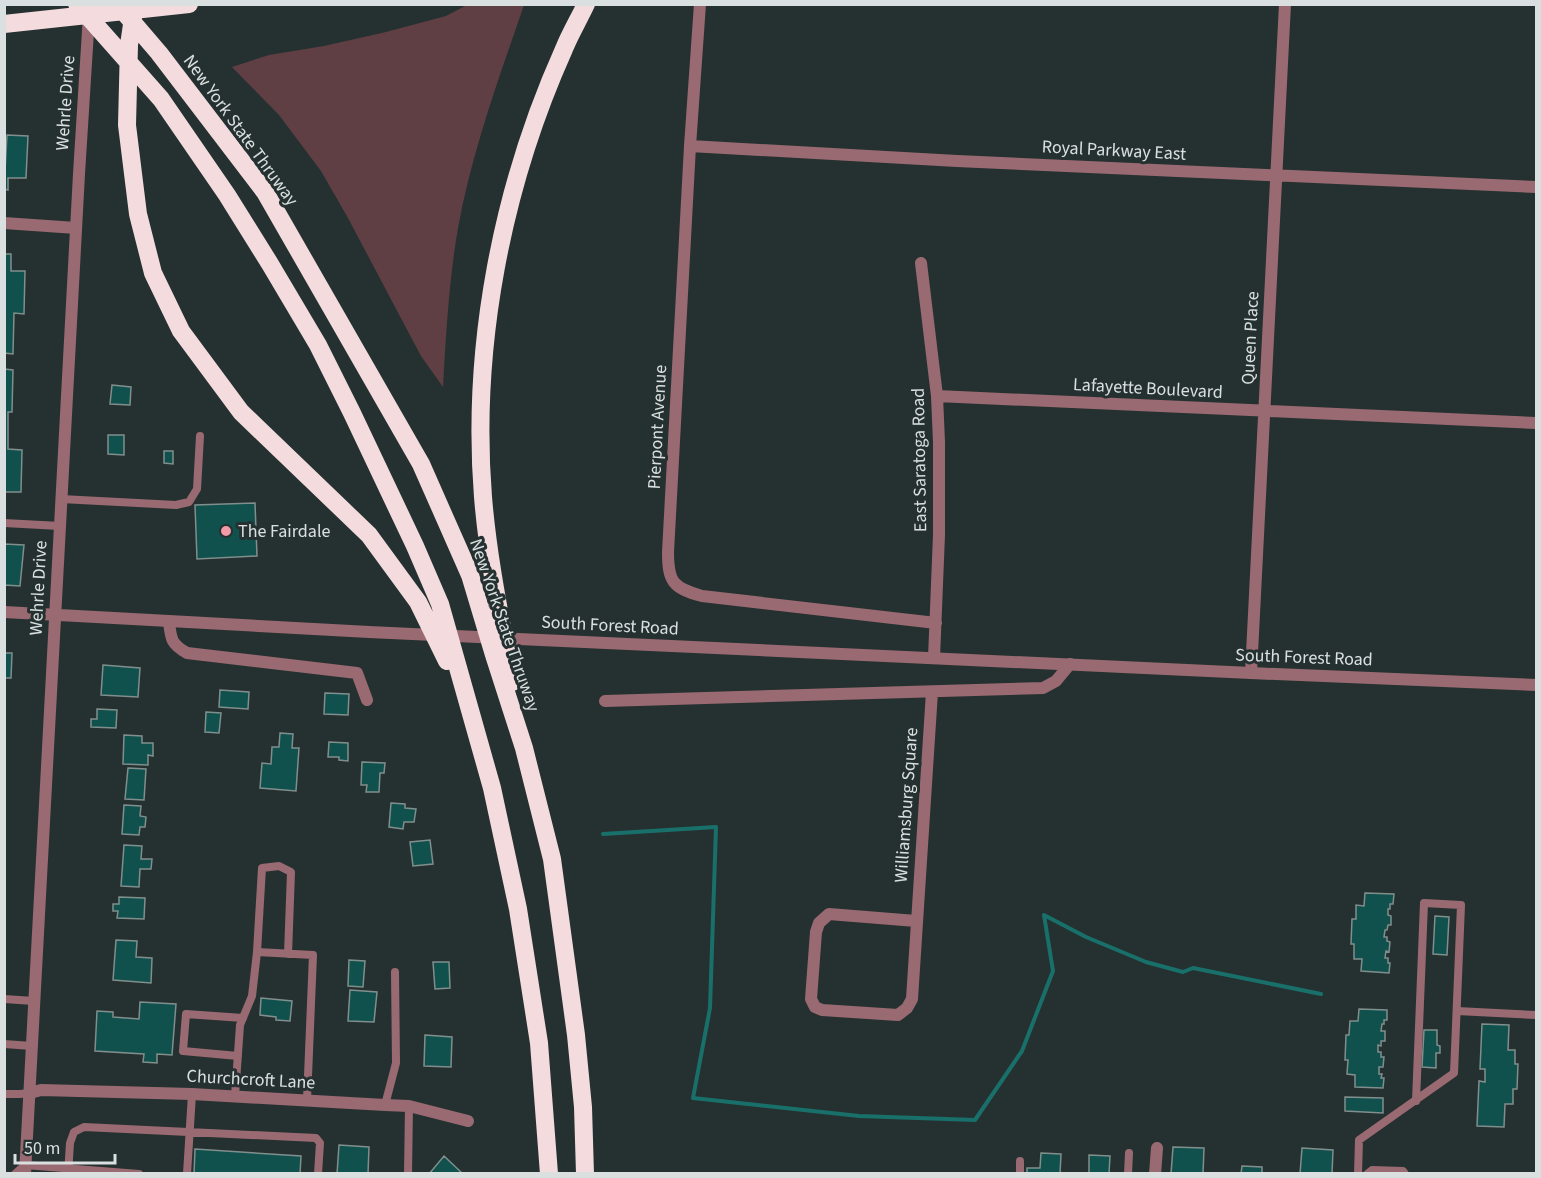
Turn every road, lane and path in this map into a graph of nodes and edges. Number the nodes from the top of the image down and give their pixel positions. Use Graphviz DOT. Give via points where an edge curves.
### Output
graph roads {
  1 [pos="77,4"];
  2 [pos="89,4"];
  3 [pos="117,4"];
  4 [pos="135,4"];
  5 [pos="189,4"];
  6 [pos="586,4"];
  7 [pos="700,4"];
  8 [pos="1285,4"];
  9 [pos="5,24"];
  10 [pos="690,146"];
  11 [pos="1276,175"];
  12 [pos="1536,187"];
  13 [pos="4,223"];
  14 [pos="76,228"];
  15 [pos="921,263"];
  16 [pos="937,396"];
  17 [pos="1264,411"];
  18 [pos="1536,423"];
  19 [pos="200,436"];
  20 [pos="61,499"];
  21 [pos="4,524"];
  22 [pos="60,526"];
  23 [pos="4,612"];
  24 [pos="55,616"];
  25 [pos="169,622"];
  26 [pos="936,623"];
  27 [pos="934,658"];
  28 [pos="1070,664"];
  29 [pos="1251,673"];
  30 [pos="1536,685"];
  31 [pos="932,692"];
  32 [pos="367,700"];
  33 [pos="467,701"];
  34 [pos="605,701"];
  35 [pos="524,748"];
  36 [pos="916,921"];
  37 [pos="257,952"];
  38 [pos="288,954"];
  39 [pos="395,972"];
  40 [pos="4,999"];
  41 [pos="34,1001"];
  42 [pos="1457,1011"];
  43 [pos="1536,1016"];
  44 [pos="243,1018"];
  45 [pos="4,1044"];
  46 [pos="32,1046"];
  47 [pos="238,1056"];
  48 [pos="30,1093"];
  49 [pos="4,1094"];
  50 [pos="192,1094"];
  51 [pos="235,1096"];
  52 [pos="307,1100"];
  53 [pos="1416,1101"];
  54 [pos="385,1105"];
  55 [pos="409,1106"];
  56 [pos="468,1121"];
  57 [pos="190,1132"];
  58 [pos="1157,1149"];
  59 [pos="1129,1153"];
  60 [pos="1020,1161"];
  61 [pos="22,1171"];
  62 [pos="68,1171"];
  63 [pos="139,1173"];
  64 [pos="187,1173"];
  65 [pos="318,1173"];
  66 [pos="408,1173"];
  67 [pos="549,1173"];
  68 [pos="585,1173"];
  69 [pos="1020,1173"];
  70 [pos="1128,1173"];
  71 [pos="1155,1173"];
  72 [pos="1358,1173"];
  73 [pos="1367,1173"];
  74 [pos="1405,1173"];
  1 -- 33 [label="highway" via="161,99 227,195 318,345 385,480 440,604"];
  2 -- 14 [label="street, Wehrle Drive"];
  3 -- 35 [label="highway, New York State Thruway" via="265,192 421,464 470,575"];
  4 -- 33 [label="highway" via="129,45 127,125 138,214 153,273 181,331 241,412 369,535 386,557 418,602"];
  5 -- 9 [label="highway"];
  6 -- 35 [label="highway" via="533,125 510,203 491,293 482,367 483,497"];
  7 -- 10 [label="street, Pierpont Avenue"];
  8 -- 11 [label="street, Queen Place"];
  10 -- 11 [label="street, Royal Parkway East"];
  10 -- 26 [label="street, Pierpont Avenue" via="668,552 673,582 702,596"];
  11 -- 12 [label="street, Royal Parkway East"];
  11 -- 17 [label="street, Queen Place"];
  13 -- 14 [label="street"];
  14 -- 20 [label="street, Wehrle Drive"];
  15 -- 16 [label="street, East Saratoga Road"];
  16 -- 17 [label="street, Lafayette Boulevard"];
  16 -- 26 [label="street, East Saratoga Road"];
  17 -- 18 [label="street, Lafayette Boulevard"];
  17 -- 29 [label="street, Queen Place"];
  19 -- 20 [label="lane" via="197,489 189,502 176,505"];
  20 -- 22 [label="street, Wehrle Drive"];
  21 -- 22 [label="lane"];
  22 -- 24 [label="street, Wehrle Drive"];
  23 -- 24 [label="street, South Forest Road"];
  24 -- 25 [label="street, South Forest Road"];
  24 -- 41 [label="street, Wehrle Drive"];
  25 -- 27 [label="street, South Forest Road"];
  25 -- 32 [label="street" via="172,640 177,648 188,653 357,673"];
  26 -- 27 [label="street, East Saratoga Road"];
  27 -- 28 [label="street, South Forest Road"];
  28 -- 29 [label="street, South Forest Road"];
  28 -- 31 [label="street" via="1056,681 1042,688"];
  29 -- 30 [label="street, South Forest Road"];
  31 -- 34 [label="street"];
  31 -- 36 [label="street, Williamsburg Square"];
  33 -- 67 [label="highway" via="492,788 518,909 538,1043"];
  35 -- 68 [label="highway, New York State Thruway" via="552,859 576,1035"];
  36 -- 36 [label="street, Williamsburg Square" via="912,999 907,1008 898,1015 822,1010 815,1006 811,999 816,932 829,914"];
  37 -- 38 [label="lane"];
  37 -- 38 [label="lane" via="262,868 279,867 291,872"];
  37 -- 44 [label="lane" via="252,996"];
  38 -- 52 [label="lane" via="314,955"];
  39 -- 54 [label="lane" via="396,1064"];
  40 -- 41 [label="lane"];
  41 -- 46 [label="street, Wehrle Drive"];
  42 -- 43 [label="lane"];
  42 -- 53 [label="lane" via="1454,1074"];
  42 -- 53 [label="lane" via="1461,905 1424,903"];
  44 -- 47 [label="lane"];
  44 -- 47 [label="lane" via="186,1014 183,1051"];
  45 -- 46 [label="lane"];
  46 -- 48 [label="street, Wehrle Drive"];
  47 -- 51 [label="lane"];
  48 -- 49 [label="lane"];
  48 -- 50 [label="street, Churchcroft Lane" via="41,1090"];
  48 -- 61 [label="street, Wehrle Drive"];
  50 -- 51 [label="street, Churchcroft Lane"];
  50 -- 57 [label="lane"];
  51 -- 52 [label="street, Churchcroft Lane"];
  52 -- 54 [label="street, Churchcroft Lane"];
  53 -- 72 [label="lane" via="1359,1140"];
  54 -- 55 [label="street, Churchcroft Lane"];
  55 -- 56 [label="street, Churchcroft Lane"];
  55 -- 66 [label="lane"];
  57 -- 62 [label="lane" via="84,1127 74,1132"];
  57 -- 64 [label="lane"];
  57 -- 65 [label="lane" via="316,1138 320,1143"];
  58 -- 71 [label="street"];
  59 -- 70 [label="lane"];
  60 -- 69 [label="lane"];
  61 -- 62 [label="lane"];
  62 -- 63 [label="lane"];
  73 -- 74 [label="lane"];
}
